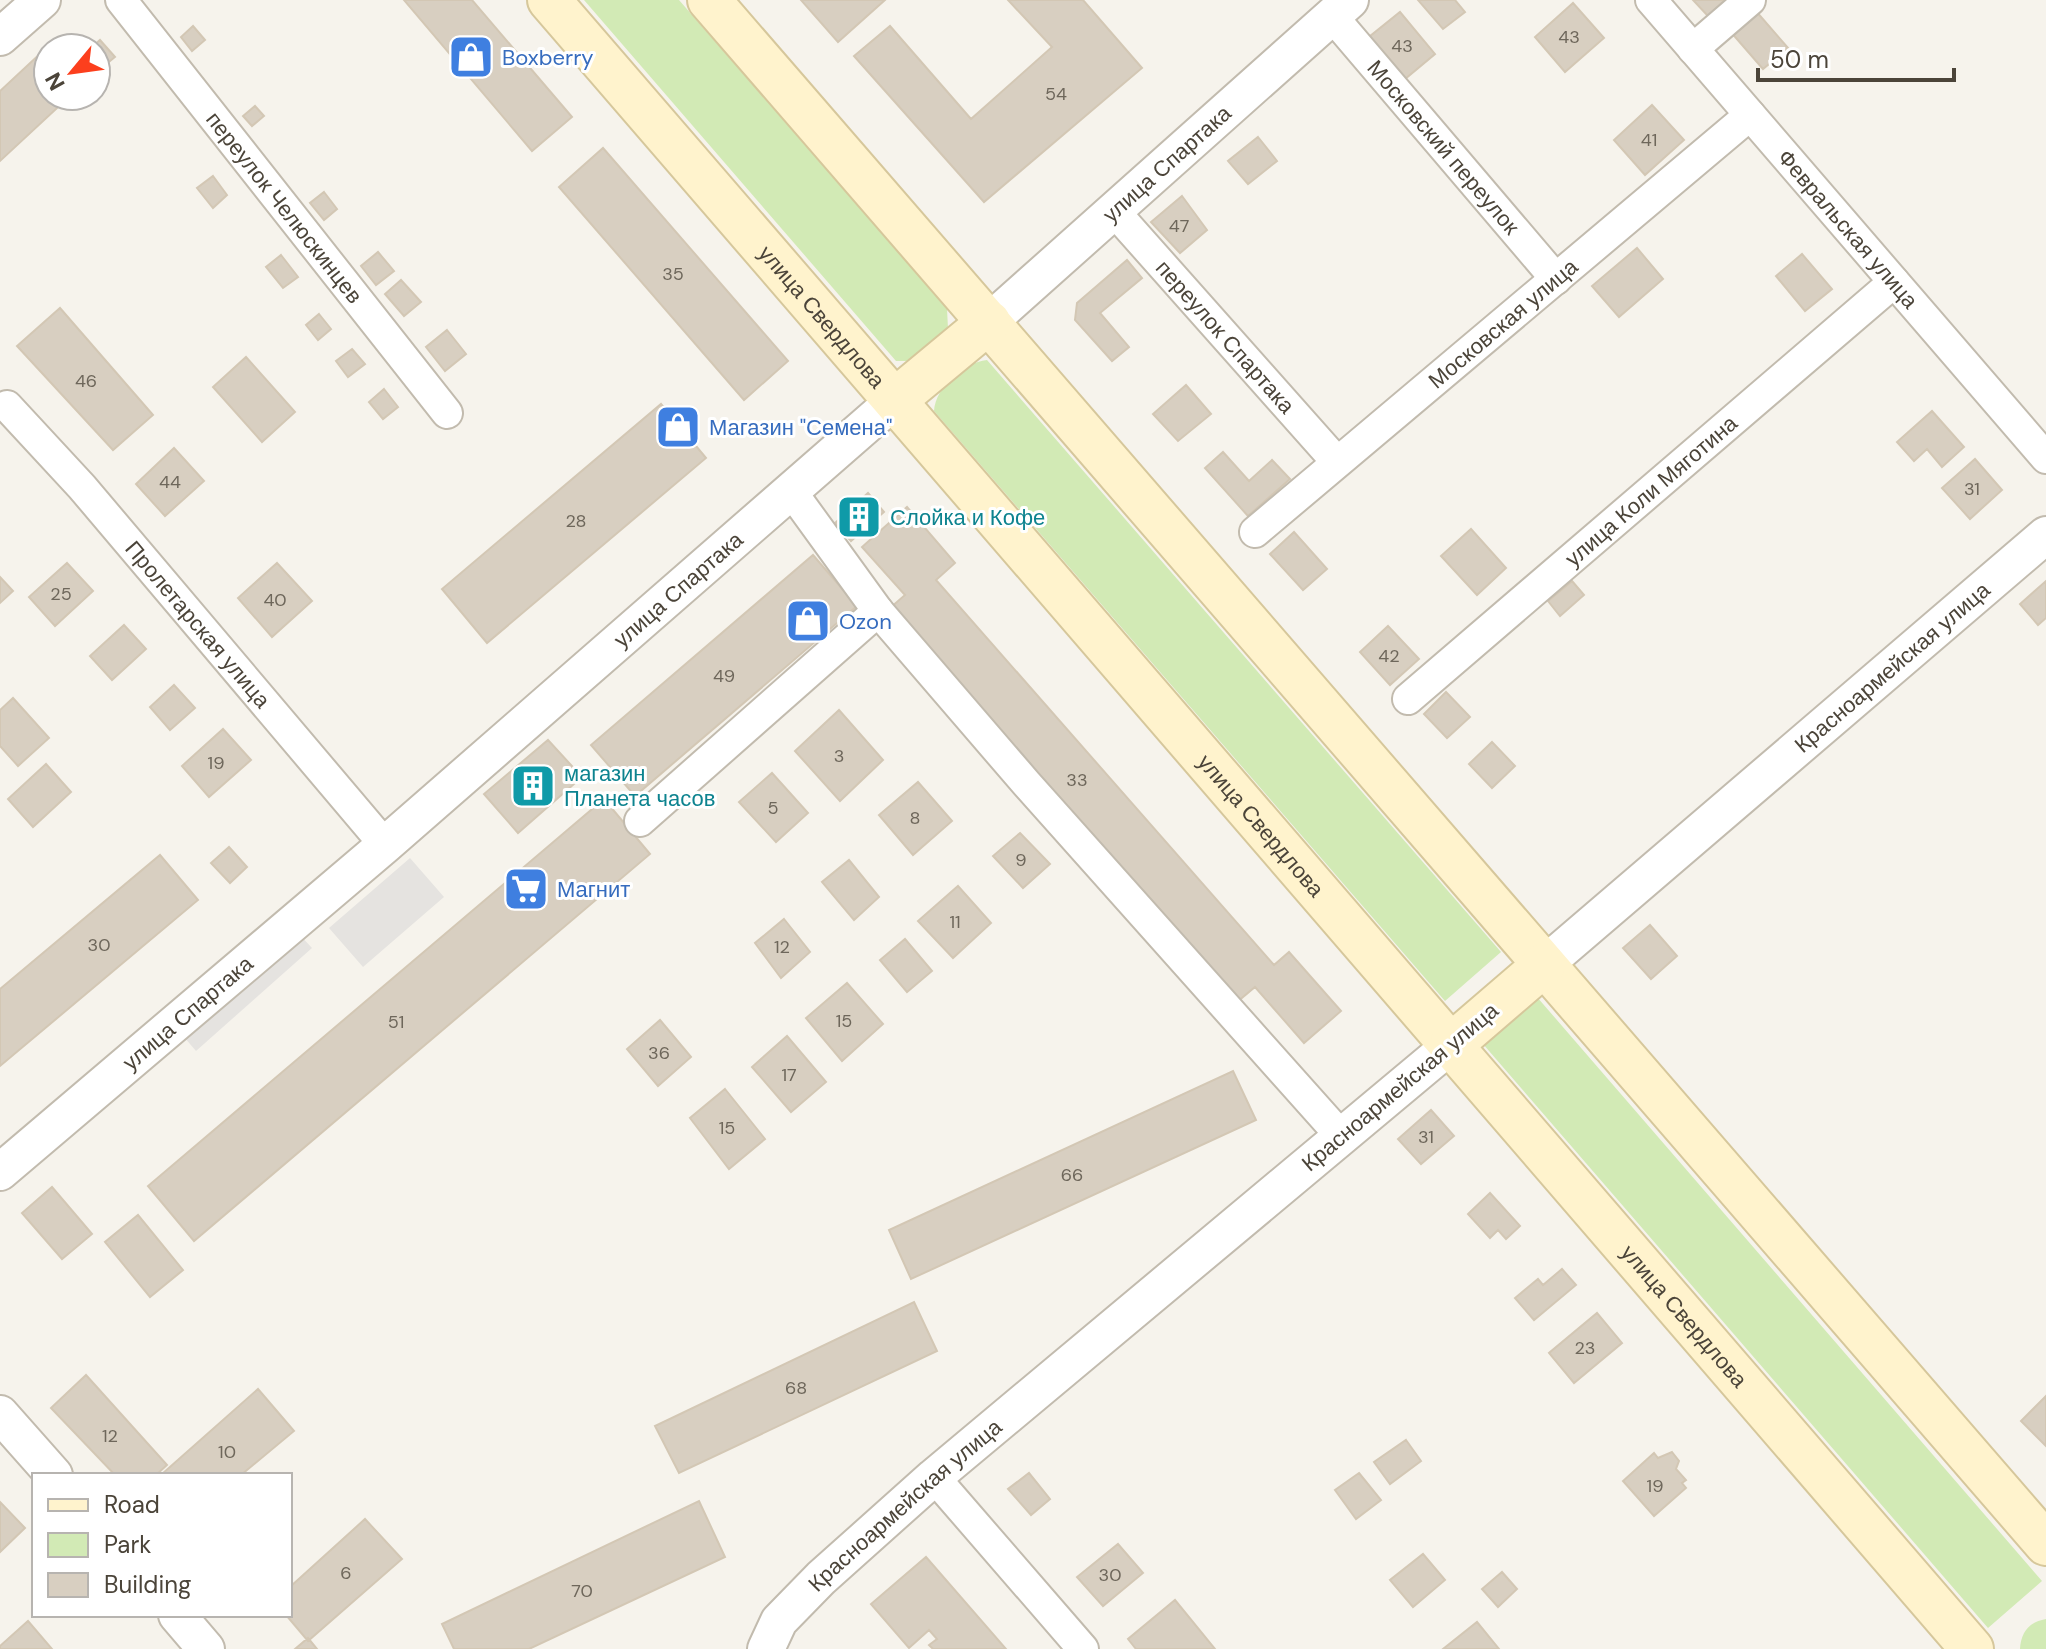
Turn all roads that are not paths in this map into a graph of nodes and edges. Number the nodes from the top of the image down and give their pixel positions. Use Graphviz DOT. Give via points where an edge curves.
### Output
graph roads {
  1 [pos="42,0"];
  2 [pos="121,0"];
  3 [pos="549,0"];
  4 [pos="709,0"];
  5 [pos="1651,0"];
  6 [pos="1750,0"];
  7 [pos="1341,8"];
  8 [pos="0,37"];
  9 [pos="1693,49"];
  10 [pos="1750,115"];
  11 [pos="1114,211"];
  12 [pos="1556,279"];
  13 [pos="1894,282"];
  14 [pos="989,322"];
  15 [pos="895,400"];
  16 [pos="7,406"];
  17 [pos="447,413"];
  18 [pos="2046,458"];
  19 [pos="1337,462"];
  20 [pos="791,491"];
  21 [pos="1255,532"];
  22 [pos="2046,535"];
  23 [pos="878,611"];
  24 [pos="1408,699"];
  25 [pos="640,821"];
  26 [pos="385,845"];
  27 [pos="1544,965"];
  28 [pos="1451,1045"];
  29 [pos="1341,1136"];
  30 [pos="0,1172"];
  31 [pos="0,1414"];
  32 [pos="52,1473"];
  33 [pos="934,1477"];
  34 [pos="2046,1544"];
  35 [pos="179,1617"];
  36 [pos="206,1649"];
  37 [pos="766,1649"];
  38 [pos="1083,1649"];
  39 [pos="1972,1649"];
  1 -- 8 [label="street"];
  2 -- 17 [label="street, переулок Челюскинцев"];
  3 -- 15 [label="main road, улица Свердлова"];
  4 -- 14 [label="main road"];
  5 -- 9 [label="street, Февральская улица"];
  6 -- 9 [label="street"];
  7 -- 11 [label="street, улица Спартака"];
  7 -- 12 [label="street, Московский переулок"];
  9 -- 10 [label="street, Февральская улица"];
  10 -- 12 [label="street, Московская улица"];
  10 -- 13 [label="street, Февральская улица"];
  11 -- 14 [label="street, улица Спартака"];
  11 -- 19 [label="street, переулок Спартака"];
  12 -- 19 [label="street, Московская улица"];
  13 -- 18 [label="street, Февральская улица"];
  13 -- 24 [label="street, улица Коли Мяготина"];
  14 -- 15 [label="main road, улица Спартака"];
  14 -- 27 [label="main road"];
  15 -- 20 [label="street, улица Спартака"];
  15 -- 28 [label="main road, улица Свердлова"];
  16 -- 26 [label="street, Пролетарская улица" via="92,498"];
  19 -- 21 [label="street, Московская улица"];
  20 -- 23 [label="street"];
  20 -- 26 [label="street, улица Спартака"];
  22 -- 27 [label="street, Красноармейская улица"];
  23 -- 25 [label="street"];
  23 -- 29 [label="street"];
  26 -- 30 [label="street, улица Спартака"];
  27 -- 28 [label="main road, Красноармейская улица"];
  27 -- 34 [label="main road"];
  28 -- 29 [label="street, Красноармейская улица"];
  28 -- 39 [label="main road, улица Свердлова"];
  29 -- 33 [label="street, Красноармейская улица"];
  31 -- 32 [label="street"];
  33 -- 37 [label="street, Красноармейская улица" via="800,1599 779,1621"];
  33 -- 38 [label="street"];
  35 -- 36 [label="street"];
}
